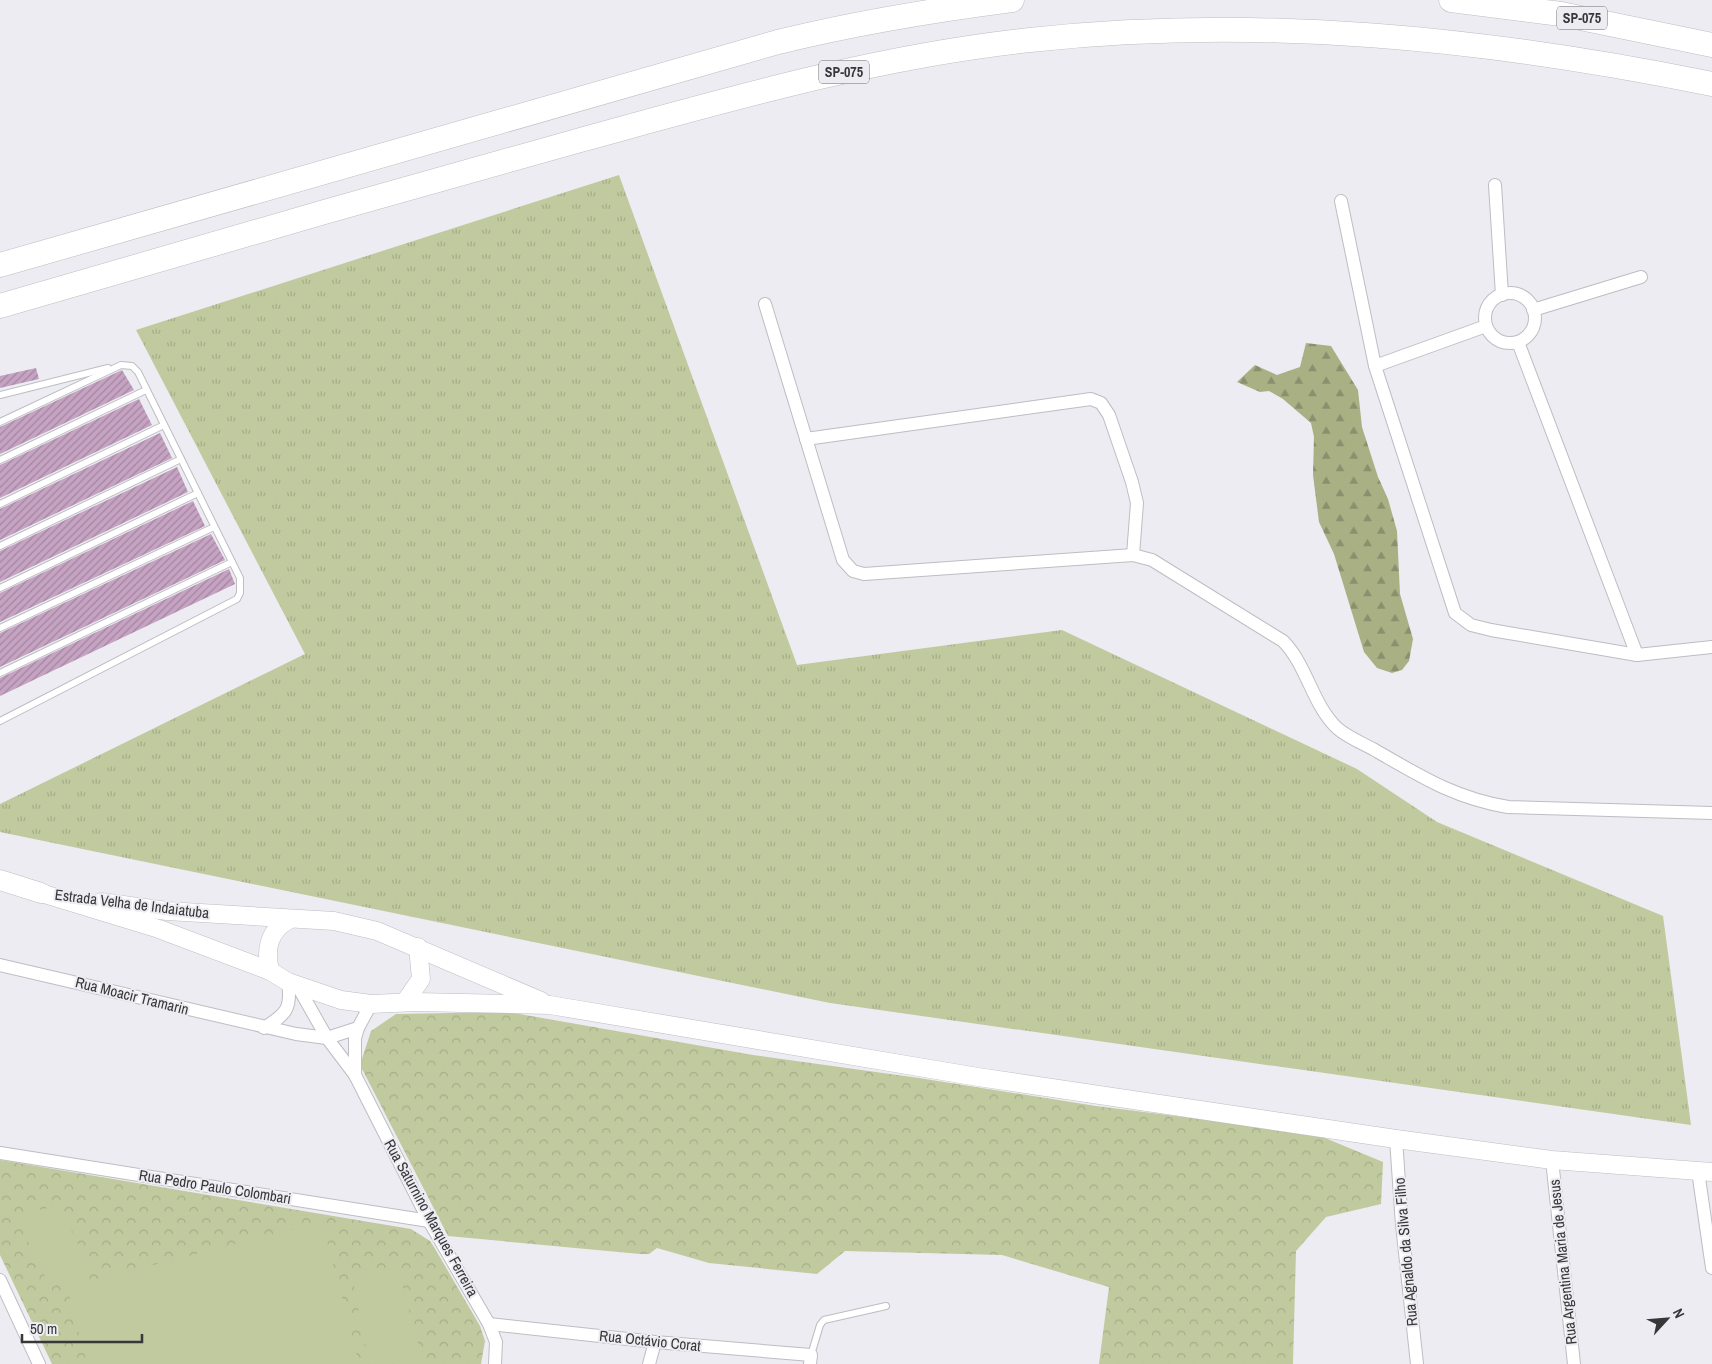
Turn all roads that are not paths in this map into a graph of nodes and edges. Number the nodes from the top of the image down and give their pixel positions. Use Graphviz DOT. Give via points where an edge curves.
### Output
graph roads {
  1 [pos="1012,0"];
  2 [pos="1451,0"];
  3 [pos="1712,45"];
  4 [pos="1712,84"];
  5 [pos="1495,185"];
  6 [pos="1341,201"];
  7 [pos="0,265"];
  8 [pos="1641,277"];
  9 [pos="1502,295"];
  10 [pos="765,304"];
  11 [pos="0,306"];
  12 [pos="1533,310"];
  13 [pos="1486,326"];
  14 [pos="1518,342"];
  15 [pos="121,364"];
  16 [pos="1375,366"];
  17 [pos="146,390"];
  18 [pos="0,395"];
  19 [pos="0,422"];
  20 [pos="164,425"];
  21 [pos="806,438"];
  22 [pos="181,459"];
  23 [pos="0,460"];
  24 [pos="198,493"];
  25 [pos="0,504"];
  26 [pos="214,527"];
  27 [pos="0,546"];
  28 [pos="1133,555"];
  29 [pos="232,562"];
  30 [pos="0,588"];
  31 [pos="0,628"];
  32 [pos="1712,646"];
  33 [pos="1637,654"];
  34 [pos="0,672"];
  35 [pos="0,721"];
  36 [pos="1712,813"];
  37 [pos="0,880"];
  38 [pos="41,894"];
  39 [pos="290,919"];
  40 [pos="418,947"];
  41 [pos="0,965"];
  42 [pos="270,971"];
  43 [pos="292,984"];
  44 [pos="405,1002"];
  45 [pos="371,1004"];
  46 [pos="550,1005"];
  47 [pos="264,1028"];
  48 [pos="358,1028"];
  49 [pos="327,1038"];
  50 [pos="355,1075"];
  51 [pos="1396,1139"];
  52 [pos="0,1153"];
  53 [pos="1552,1160"];
  54 [pos="1705,1171"];
  55 [pos="429,1221"];
  56 [pos="1712,1268"];
  57 [pos="0,1280"];
  58 [pos="886,1306"];
  59 [pos="489,1324"];
  60 [pos="655,1342"];
  61 [pos="810,1360"];
  62 [pos="39,1364"];
  63 [pos="495,1364"];
  64 [pos="649,1364"];
  65 [pos="1417,1364"];
  66 [pos="1574,1364"];
  1 -- 7 [label="highway" via="941,9 768,44"];
  2 -- 3 [label="highway, SP-075" via="1561,14"];
  4 -- 11 [label="highway, SP-075" via="1461,42 1393,35 1230,30 1122,32 1028,40 888,61 693,110 359,201"];
  5 -- 9 [label="street"];
  6 -- 16 [label="street"];
  8 -- 12 [label="street"];
  9 -- 12 [label="street" via="1517,294 1530,303"];
  9 -- 13 [label="street" via="1494,298 1486,311"];
  10 -- 21 [label="street"];
  12 -- 14 [label="street" via="1535,318 1530,333"];
  13 -- 14 [label="street" via="1502,342"];
  13 -- 16 [label="street"];
  14 -- 33 [label="street"];
  15 -- 17 [label="lane" via="132,366"];
  15 -- 18 [label="lane"];
  15 -- 19 [label="lane"];
  16 -- 33 [label="street" via="1455,613 1471,625 1491,630"];
  17 -- 20 [label="lane"];
  17 -- 23 [label="lane"];
  20 -- 22 [label="lane"];
  20 -- 25 [label="lane"];
  21 -- 28 [label="street" via="843,560 853,571 864,574"];
  21 -- 28 [label="street" via="1091,399 1101,403 1109,415 1132,482 1137,503"];
  22 -- 24 [label="lane"];
  22 -- 27 [label="lane"];
  24 -- 26 [label="lane"];
  24 -- 30 [label="lane"];
  26 -- 29 [label="lane"];
  26 -- 31 [label="lane"];
  28 -- 36 [label="street" via="1152,560 1283,641 1338,728 1433,784 1478,802 1508,807"];
  29 -- 34 [label="lane"];
  29 -- 35 [label="lane" via="240,578 237,599"];
  32 -- 33 [label="street"];
  37 -- 38 [label="main road"];
  38 -- 39 [label="main road, Estrada Velha de Indaiatuba" via="167,911"];
  38 -- 42 [label="main road, Estrada Velha de Indaiatuba" via="159,929"];
  39 -- 40 [label="main road, Estrada Velha de Indaiatuba" via="334,921 377,930"];
  39 -- 42 [label="main road" via="269,940"];
  40 -- 44 [label="main road" via="421,979"];
  40 -- 46 [label="main road, Estrada Velha de Indaiatuba"];
  41 -- 47 [label="street, Rua Moacir Tramarin"];
  42 -- 43 [label="main road, Estrada Velha de Indaiatuba"];
  43 -- 45 [label="main road, Estrada Velha de Indaiatuba" via="328,997"];
  43 -- 47 [label="street" via="288,1008 279,1019"];
  43 -- 49 [label="street, Rua Saturnino Marques Ferreira"];
  44 -- 45 [label="main road, Estrada Velha de Indaiatuba"];
  44 -- 46 [label="main road, Estrada Velha de Indaiatuba"];
  45 -- 48 [label="street"];
  46 -- 51 [label="main road" via="978,1077"];
  47 -- 49 [label="street, Rua Moacir Tramarin"];
  48 -- 49 [label="street"];
  48 -- 50 [label="street, Rua Saturnino Marques Ferreira"];
  49 -- 50 [label="street, Rua Saturnino Marques Ferreira"];
  50 -- 55 [label="street, Rua Saturnino Marques Ferreira"];
  51 -- 53 [label="main road"];
  51 -- 65 [label="street, Rua Agnaldo da Silva Filho"];
  52 -- 55 [label="street, Rua Pedro Paulo Colombari"];
  53 -- 54 [label="main road"];
  53 -- 66 [label="street, Rua Argentina Maria de Jesus"];
  54 -- 56 [label="street"];
  55 -- 59 [label="street, Rua Saturnino Marques Ferreira"];
  57 -- 62 [label="street"];
  58 -- 61 [label="lane" via="824,1320"];
  59 -- 60 [label="street, Rua Octávio Corat"];
  59 -- 63 [label="street, Rua Saturnino Marques Ferreira" via="496,1342"];
  60 -- 61 [label="street, Rua Octávio Corat"];
  60 -- 64 [label="street"];
}
